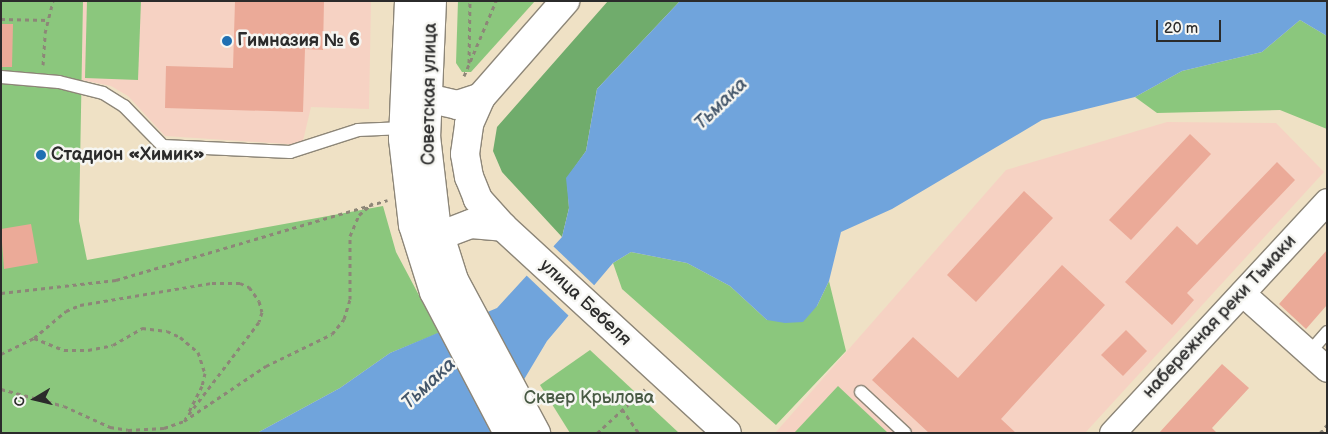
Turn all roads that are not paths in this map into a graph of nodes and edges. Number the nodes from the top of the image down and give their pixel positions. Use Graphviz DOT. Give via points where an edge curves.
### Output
graph roads {
  1 [pos="409,1"];
  2 [pos="432,1"];
  3 [pos="565,1"];
  4 [pos="1,77"];
  5 [pos="472,89"];
  6 [pos="427,98"];
  7 [pos="404,128"];
  8 [pos="1327,201"];
  9 [pos="503,227"];
  10 [pos="437,254"];
  11 [pos="1242,293"];
  12 [pos="1327,332"];
  13 [pos="1318,361"];
  14 [pos="861,392"];
  15 [pos="508,433"];
  16 [pos="536,433"];
  17 [pos="727,433"];
  18 [pos="905,433"];
  19 [pos="1112,433"];
  1 -- 7 [label="main road, Советская улица"];
  2 -- 6 [label="main road, Советская улица"];
  3 -- 5 [label="main road"];
  4 -- 7 [label="lane" via="42,80 103,93 124,106 163,146 290,152 358,130"];
  5 -- 6 [label="main road" via="452,105"];
  5 -- 9 [label="main road, улица Бебеля" via="465,158 476,195"];
  6 -- 10 [label="main road, Советская улица" via="427,161"];
  7 -- 10 [label="main road, Советская улица" via="407,193"];
  8 -- 11 [label="street, набережная реки Тьмаки"];
  9 -- 10 [label="main road" via="466,225"];
  9 -- 17 [label="main road, улица Бебеля"];
  10 -- 15 [label="main road, Советская улица" via="451,328"];
  10 -- 16 [label="main road, Советская улица"];
  11 -- 13 [label="street"];
  11 -- 19 [label="street, набережная реки Тьмаки"];
  12 -- 13 [label="lane"];
  14 -- 18 [label="lane"];
}
